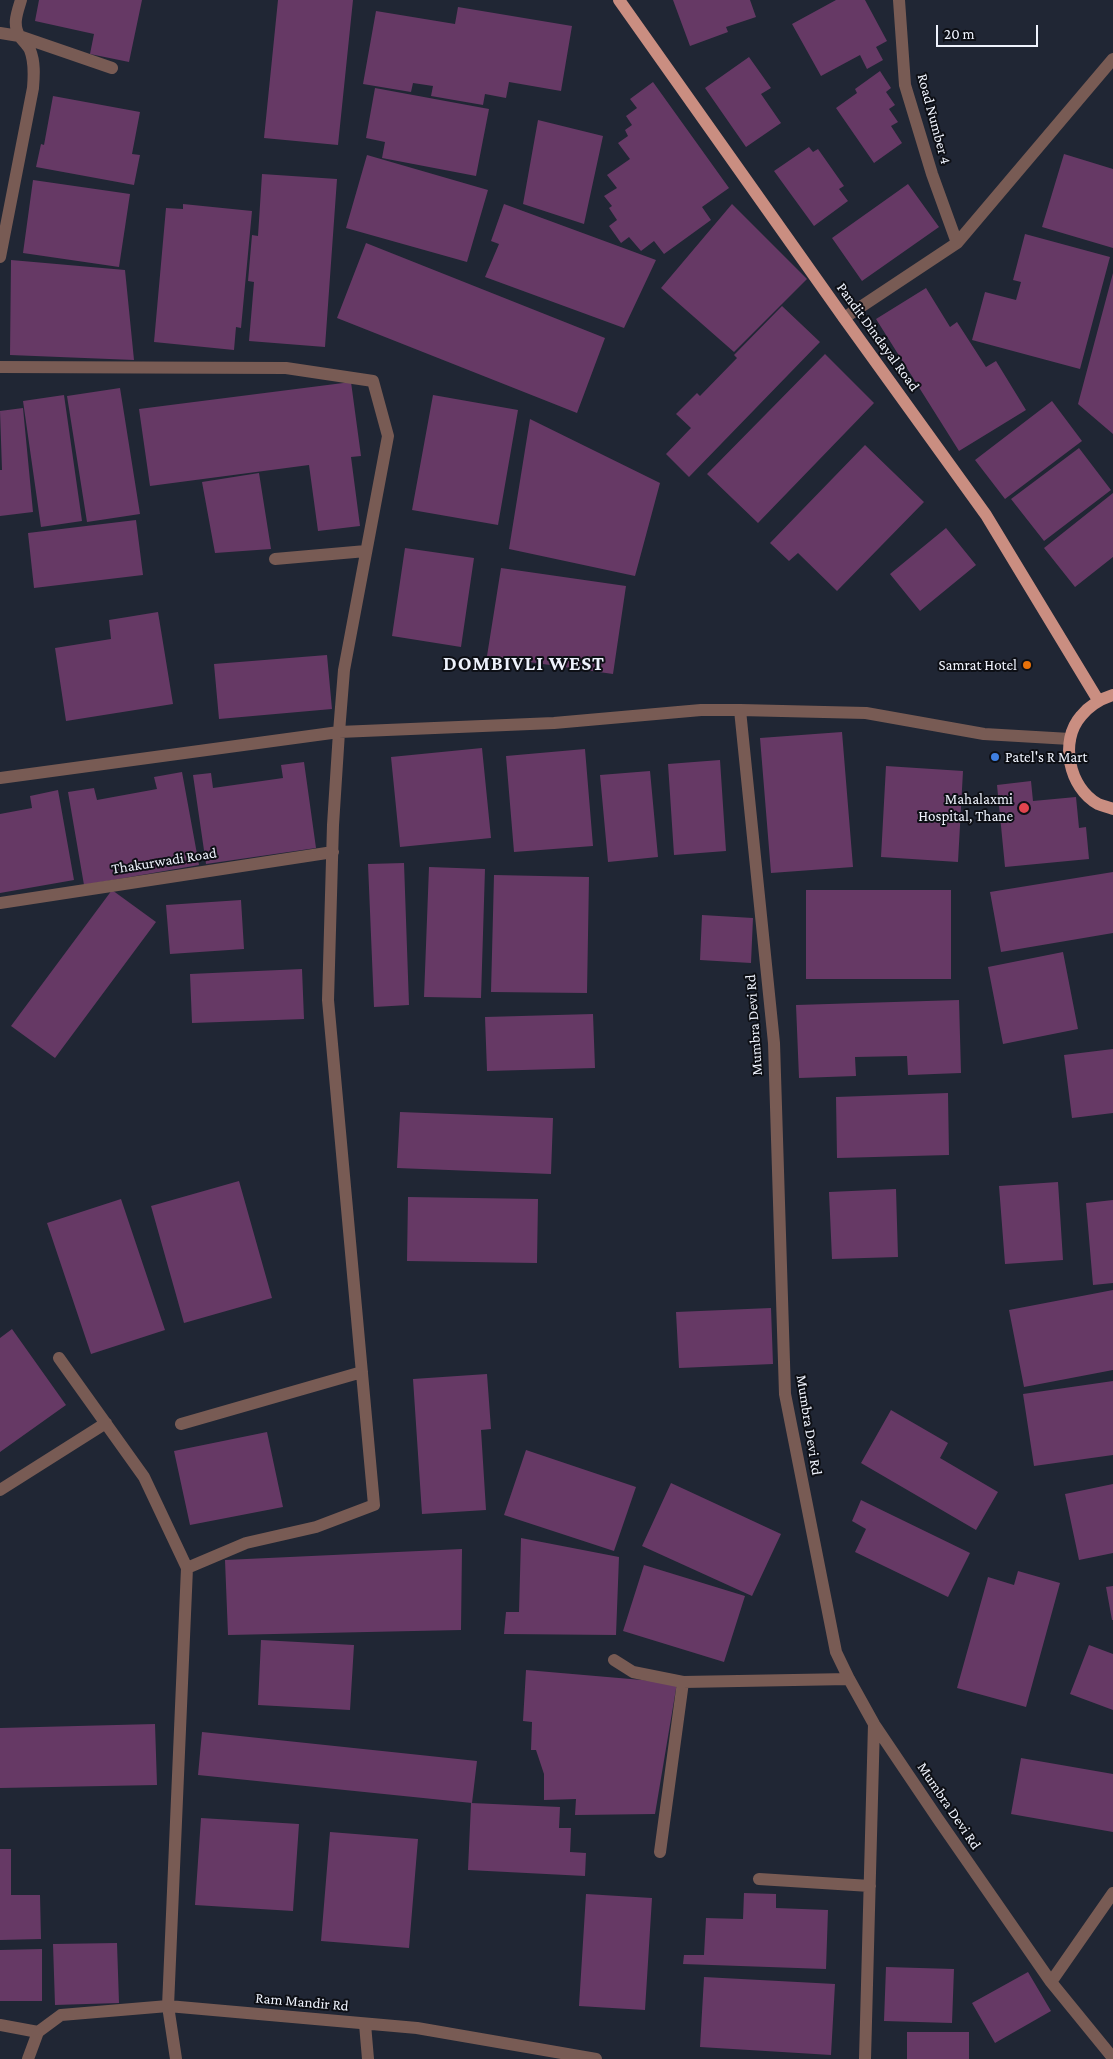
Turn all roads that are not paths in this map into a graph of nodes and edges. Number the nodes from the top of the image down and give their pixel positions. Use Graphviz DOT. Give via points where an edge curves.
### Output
graph roads {
  1 [pos="21,0"];
  2 [pos="619,0"];
  3 [pos="899,0"];
  4 [pos="0,33"];
  5 [pos="20,36"];
  6 [pos="1113,59"];
  7 [pos="112,68"];
  8 [pos="957,243"];
  9 [pos="0,257"];
  10 [pos="844,318"];
  11 [pos="0,366"];
  12 [pos="366,551"];
  13 [pos="275,559"];
  14 [pos="1113,695"];
  15 [pos="1098,700"];
  16 [pos="740,710"];
  17 [pos="338,732"];
  18 [pos="1070,739"];
  19 [pos="0,778"];
  20 [pos="1113,809"];
  21 [pos="333,852"];
  22 [pos="0,903"];
  23 [pos="59,1358"];
  24 [pos="362,1372"];
  25 [pos="106,1423"];
  26 [pos="181,1424"];
  27 [pos="0,1490"];
  28 [pos="187,1568"];
  29 [pos="614,1660"];
  30 [pos="849,1679"];
  31 [pos="683,1682"];
  32 [pos="874,1724"];
  33 [pos="660,1852"];
  34 [pos="759,1879"];
  35 [pos="870,1886"];
  36 [pos="1113,1892"];
  37 [pos="1051,1982"];
  38 [pos="168,2006"];
  39 [pos="365,2024"];
  40 [pos="0,2025"];
  41 [pos="38,2032"];
  42 [pos="1113,2058"];
  43 [pos="28,2059"];
  44 [pos="176,2059"];
  45 [pos="368,2059"];
  46 [pos="596,2059"];
  47 [pos="865,2059"];
  1 -- 5 [label="street" via="16,18"];
  2 -- 10 [label="main road, Pandit Dindayal Road"];
  3 -- 8 [label="street, Road Number 4" via="905,85"];
  4 -- 5 [label="street"];
  5 -- 7 [label="street"];
  5 -- 9 [label="street" via="30,49 34,88"];
  6 -- 8 [label="street"];
  8 -- 10 [label="street"];
  10 -- 15 [label="main road, Pandit Dindayal Road" via="986,515"];
  11 -- 12 [label="street" via="286,368 373,381 388,436"];
  12 -- 13 [label="street"];
  12 -- 17 [label="street" via="344,670"];
  14 -- 15 [label="main road"];
  15 -- 18 [label="main road" via="1080,716"];
  16 -- 17 [label="street" via="701,710 554,723"];
  16 -- 18 [label="street" via="866,712 984,734"];
  16 -- 30 [label="street, Mumbra Devi Rd" via="774,1043 785,1394 836,1652"];
  17 -- 19 [label="street"];
  17 -- 21 [label="street"];
  18 -- 20 [label="main road" via="1070,764 1079,786 1098,804"];
  21 -- 22 [label="street, Thakurwadi Road"];
  21 -- 24 [label="street" via="328,1000"];
  23 -- 25 [label="street"];
  24 -- 26 [label="street"];
  24 -- 28 [label="street" via="374,1506 316,1526 246,1543"];
  25 -- 27 [label="street"];
  25 -- 28 [label="street" via="144,1476"];
  28 -- 38 [label="street"];
  29 -- 31 [label="street" via="633,1672"];
  30 -- 31 [label="street"];
  30 -- 32 [label="street, Mumbra Devi Rd"];
  31 -- 33 [label="street"];
  32 -- 35 [label="street"];
  32 -- 37 [label="street, Mumbra Devi Rd"];
  34 -- 35 [label="street"];
  35 -- 47 [label="street"];
  36 -- 37 [label="street"];
  37 -- 42 [label="street, Mumbra Devi Rd"];
  38 -- 39 [label="street, Ram Mandir Rd"];
  38 -- 41 [label="street, Ram Mandir Rd" via="61,2015"];
  38 -- 44 [label="street"];
  39 -- 45 [label="street"];
  39 -- 46 [label="street, Ram Mandir Rd" via="417,2028"];
  40 -- 41 [label="street"];
  41 -- 43 [label="street"];
}
